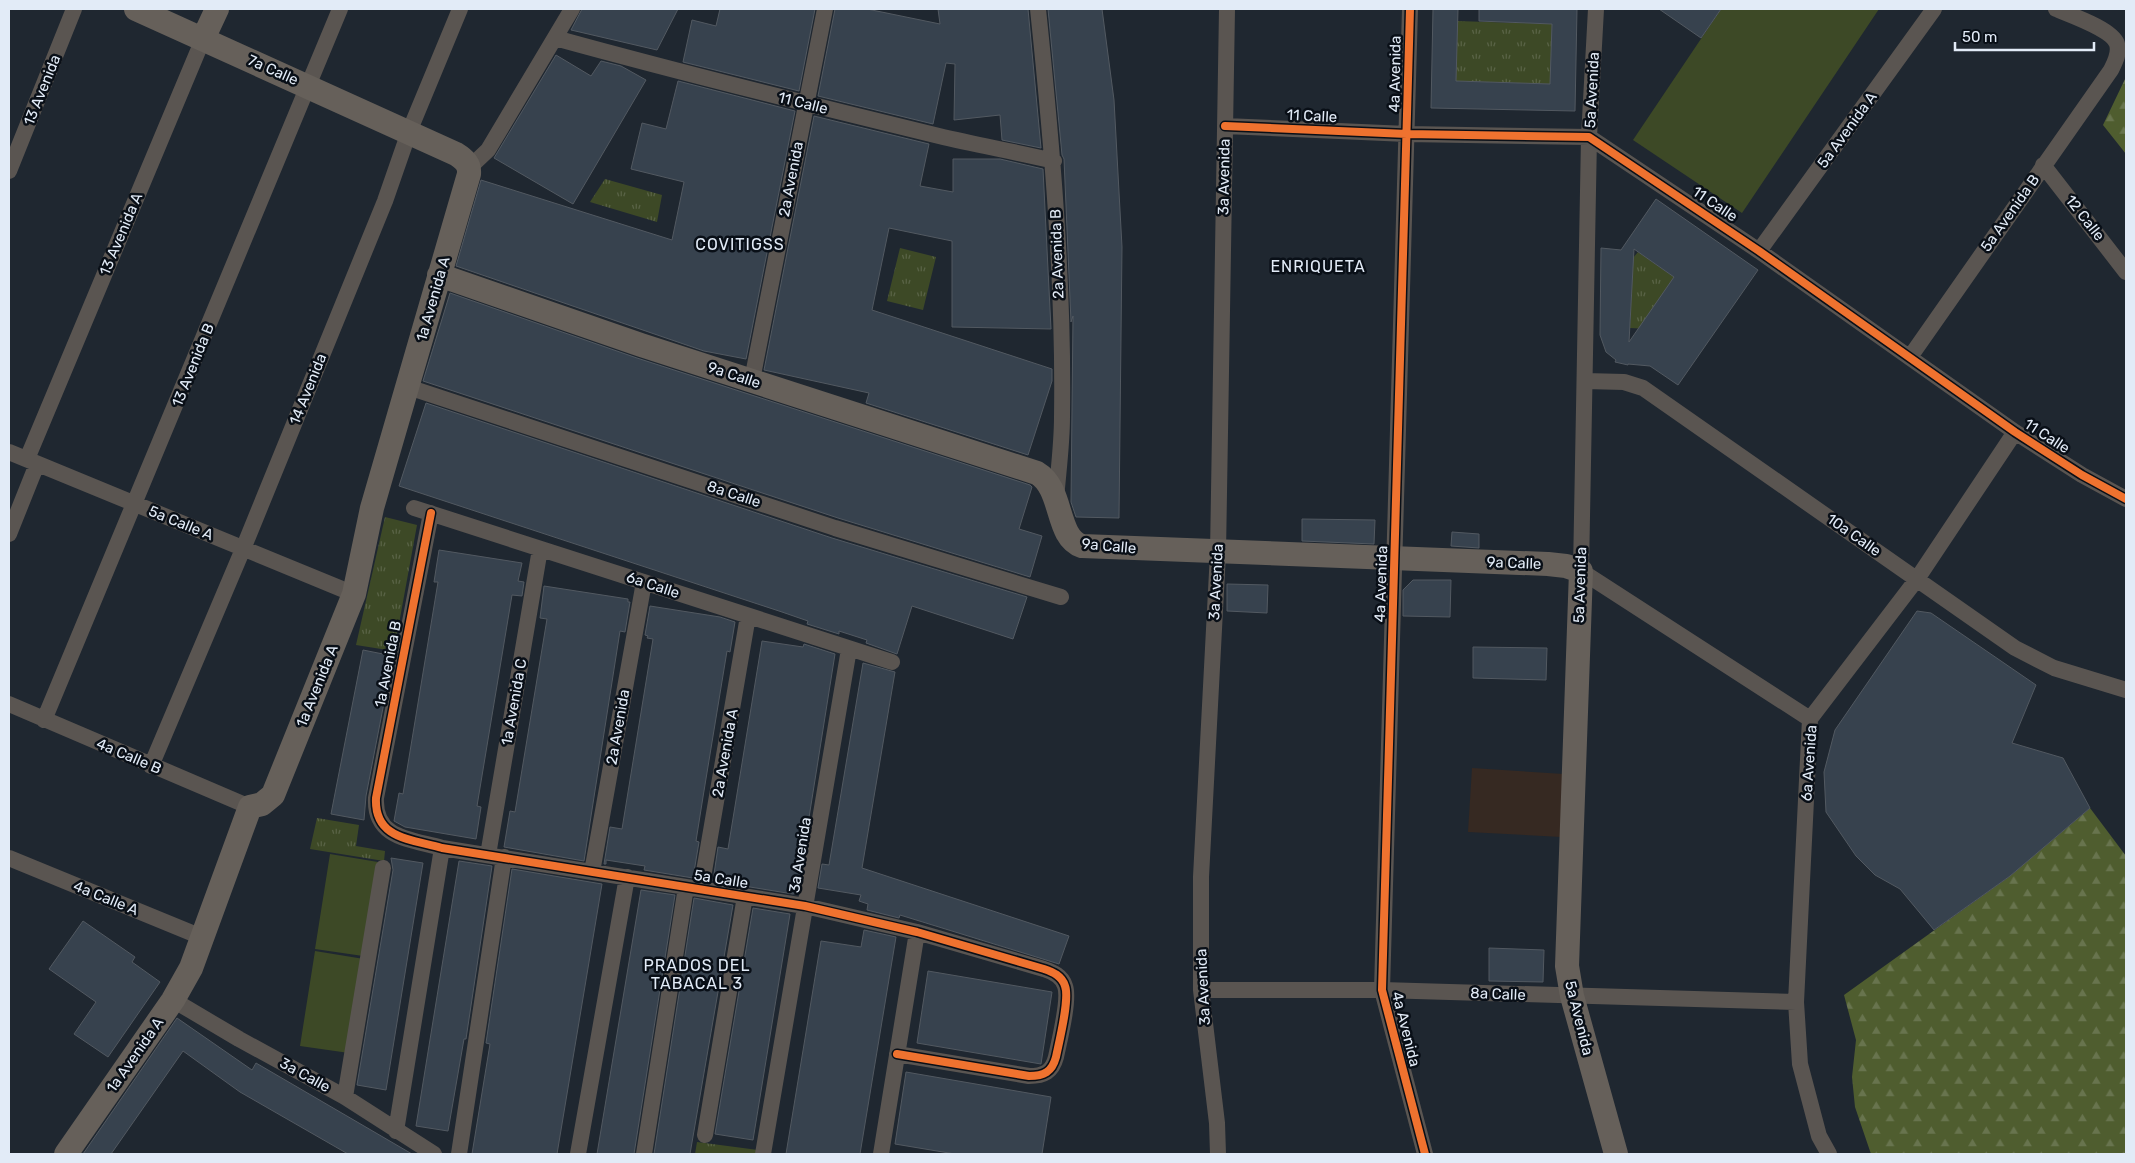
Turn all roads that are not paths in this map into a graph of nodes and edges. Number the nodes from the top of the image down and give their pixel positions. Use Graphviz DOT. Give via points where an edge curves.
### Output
graph roads {
  1 [pos="74,9"];
  2 [pos="136,9"];
  3 [pos="217,9"];
  4 [pos="340,9"];
  5 [pos="460,9"];
  6 [pos="572,9"];
  7 [pos="825,9"];
  8 [pos="1038,9"];
  9 [pos="1227,9"];
  10 [pos="1410,9"];
  11 [pos="1596,9"];
  12 [pos="1934,9"];
  13 [pos="2056,9"];
  14 [pos="554,38"];
  15 [pos="203,39"];
  16 [pos="308,86"];
  17 [pos="805,103"];
  18 [pos="1225,126"];
  19 [pos="409,132"];
  20 [pos="1407,134"];
  21 [pos="1589,137"];
  22 [pos="1054,161"];
  23 [pos="2043,165"];
  24 [pos="470,168"];
  25 [pos="9,171"];
  26 [pos="1759,251"];
  27 [pos="2126,272"];
  28 [pos="439,275"];
  29 [pos="1910,357"];
  30 [pos="752,380"];
  31 [pos="1585,381"];
  32 [pos="408,387"];
  33 [pos="2015,432"];
  34 [pos="9,452"];
  35 [pos="32,462"];
  36 [pos="2126,499"];
  37 [pos="1056,501"];
  38 [pos="135,505"];
  39 [pos="414,508"];
  40 [pos="431,513"];
  41 [pos="9,534"];
  42 [pos="243,549"];
  43 [pos="540,549"];
  44 [pos="1218,553"];
  45 [pos="1395,558"];
  46 [pos="1581,571"];
  47 [pos="1917,579"];
  48 [pos="644,582"];
  49 [pos="354,594"];
  50 [pos="1061,597"];
  51 [pos="748,616"];
  52 [pos="849,649"];
  53 [pos="892,662"];
  54 [pos="2126,690"];
  55 [pos="9,704"];
  56 [pos="1810,719"];
  57 [pos="44,720"];
  58 [pos="151,766"];
  59 [pos="250,807"];
  60 [pos="378,819"];
  61 [pos="442,848"];
  62 [pos="496,856"];
  63 [pos="10,863"];
  64 [pos="383,868"];
  65 [pos="592,872"];
  66 [pos="627,877"];
  67 [pos="694,888"];
  68 [pos="745,896"];
  69 [pos="806,906"];
  70 [pos="917,932"];
  71 [pos="204,938"];
  72 [pos="1201,990"];
  73 [pos="1382,990"];
  74 [pos="1572,996"];
  75 [pos="173,1000"];
  76 [pos="1796,1002"];
  77 [pos="897,1054"];
  78 [pos="345,1097"];
  79 [pos="1217,1123"];
  80 [pos="396,1131"];
  81 [pos="705,1135"];
  82 [pos="66,1154"];
  83 [pos="434,1154"];
  84 [pos="460,1154"];
  85 [pos="578,1154"];
  86 [pos="644,1154"];
  87 [pos="763,1154"];
  88 [pos="881,1154"];
  89 [pos="1218,1154"];
  90 [pos="1228,1154"];
  91 [pos="1425,1154"];
  92 [pos="1616,1154"];
  93 [pos="1829,1154"];
  1 -- 25 [label="street, 13 Avenida"];
  2 -- 15 [label="main road, 7a Calle"];
  3 -- 15 [label="main road, 13 Avenida A"];
  4 -- 16 [label="street, 13 Avenida B"];
  5 -- 19 [label="street, 14 Avenida"];
  6 -- 14 [label="street"];
  7 -- 17 [label="street, 2a Avenida"];
  8 -- 22 [label="street, 2a Avenida B"];
  9 -- 18 [label="street, 3a Avenida"];
  10 -- 20 [label="street, 4a Avenida"];
  11 -- 21 [label="street, 5a Avenida"];
  12 -- 26 [label="street, 5a Avenida A"];
  13 -- 23 [label="street, 5a Avenida B" via="2104,31 2114,38 2118,49 2111,70"];
  14 -- 17 [label="street, 11 Calle"];
  14 -- 24 [label="street" via="488,150"];
  15 -- 16 [label="main road, 7a Calle"];
  15 -- 35 [label="street, 13 Avenida A"];
  16 -- 19 [label="main road, 7a Calle"];
  16 -- 38 [label="street, 13 Avenida B"];
  17 -- 22 [label="street, 11 Calle"];
  17 -- 30 [label="street, 2a Avenida"];
  18 -- 20 [label="street, 11 Calle"];
  18 -- 44 [label="street, 3a Avenida"];
  19 -- 24 [label="main road" via="456,154"];
  19 -- 42 [label="street, 14 Avenida" via="385,201"];
  20 -- 21 [label="street, 11 Calle"];
  20 -- 45 [label="street, 4a Avenida"];
  21 -- 26 [label="street, 11 Calle"];
  21 -- 31 [label="street, 5a Avenida"];
  22 -- 37 [label="street, 2a Avenida B" via="1062,367"];
  23 -- 27 [label="street, 12 Calle"];
  23 -- 29 [label="street, 5a Avenida B"];
  24 -- 28 [label="main road, 1a Avenida A"];
  26 -- 29 [label="street, 11 Calle"];
  28 -- 30 [label="main road, 9a Calle"];
  28 -- 32 [label="main road, 1a Avenida A"];
  29 -- 33 [label="street, 11 Calle"];
  30 -- 37 [label="main road, 9a Calle" via="1024,468 1046,480"];
  31 -- 46 [label="street, 5a Avenida"];
  31 -- 47 [label="street, 10a Calle" via="1624,382 1653,394"];
  32 -- 49 [label="main road, 1a Avenida A" via="372,508"];
  32 -- 50 [label="street, 8a Calle" via="835,528"];
  33 -- 36 [label="street, 11 Calle"];
  33 -- 47 [label="street, 6a Avenida"];
  34 -- 35 [label="street, 5a Calle A"];
  35 -- 38 [label="street, 5a Calle A"];
  35 -- 41 [label="street, 13 Avenida A"];
  37 -- 44 [label="main road, 9a Calle" via="1069,538 1082,546"];
  38 -- 42 [label="street, 5a Calle A"];
  38 -- 57 [label="street, 13 Avenida B"];
  39 -- 40 [label="street, 6a Calle"];
  40 -- 43 [label="street, 6a Calle"];
  40 -- 60 [label="street, 1a Avenida B" via="376,798"];
  42 -- 49 [label="street, 5a Calle A"];
  42 -- 58 [label="street, 14 Avenida"];
  43 -- 48 [label="street, 6a Calle"];
  43 -- 62 [label="street, 1a Avenida C"];
  44 -- 45 [label="main road, 9a Calle"];
  44 -- 72 [label="street, 3a Avenida" via="1200,877"];
  45 -- 46 [label="main road, 9a Calle" via="1548,564"];
  45 -- 73 [label="street, 4a Avenida"];
  46 -- 56 [label="street, 9a Calle"];
  46 -- 74 [label="main road, 5a Avenida" via="1567,966"];
  47 -- 54 [label="street, 10a Calle" via="2016,648 2054,668"];
  47 -- 56 [label="street, 6a Avenida"];
  48 -- 51 [label="street, 6a Calle"];
  48 -- 65 [label="street, 2a Avenida"];
  49 -- 59 [label="main road, 1a Avenida A" via="273,795 262,804"];
  51 -- 52 [label="street, 6a Calle"];
  51 -- 67 [label="street, 2a Avenida A"];
  52 -- 53 [label="street, 6a Calle"];
  52 -- 69 [label="street, 3a Avenida"];
  55 -- 57 [label="street, 4a Calle B"];
  56 -- 76 [label="street, 6a Avenida"];
  57 -- 58 [label="street, 4a Calle B"];
  58 -- 59 [label="street, 4a Calle B"];
  59 -- 71 [label="main road, 1a Avenida A"];
  60 -- 61 [label="street, 5a Calle" via="385,829 396,835"];
  61 -- 62 [label="street, 5a Calle"];
  61 -- 80 [label="street"];
  62 -- 65 [label="street, 5a Calle"];
  62 -- 84 [label="street, 1a Avenida C"];
  63 -- 71 [label="street, 4a Calle A"];
  64 -- 78 [label="street"];
  65 -- 66 [label="street, 5a Calle"];
  66 -- 67 [label="street, 5a Calle"];
  66 -- 85 [label="street"];
  67 -- 68 [label="street, 5a Calle"];
  67 -- 86 [label="street, 2a Avenida A"];
  68 -- 69 [label="street, 5a Calle"];
  68 -- 81 [label="street"];
  69 -- 70 [label="street, 5a Calle"];
  69 -- 87 [label="street, 3a Avenida"];
  70 -- 77 [label="street"];
  70 -- 77 [label="street, 5a Calle" via="1054,973 1065,986 1067,997 1053,1066 1039,1076"];
  71 -- 75 [label="main road, 1a Avenida A"];
  72 -- 73 [label="street, 8a Calle"];
  72 -- 79 [label="street, 3a Avenida"];
  73 -- 74 [label="street, 8a Calle"];
  73 -- 91 [label="street, 4a Avenida"];
  74 -- 76 [label="street, 8a Calle"];
  74 -- 92 [label="main road, 5a Avenida"];
  75 -- 78 [label="street, 3a Calle"];
  75 -- 82 [label="main road, 1a Avenida A"];
  76 -- 93 [label="street, 6a Avenida" via="1800,1064 1819,1136"];
  77 -- 88 [label="street"];
  78 -- 80 [label="street, 3a Calle"];
  79 -- 89 [label="street, 3a Avenida"];
  79 -- 90 [label="street"];
  80 -- 83 [label="street, 3a Calle"];
}
